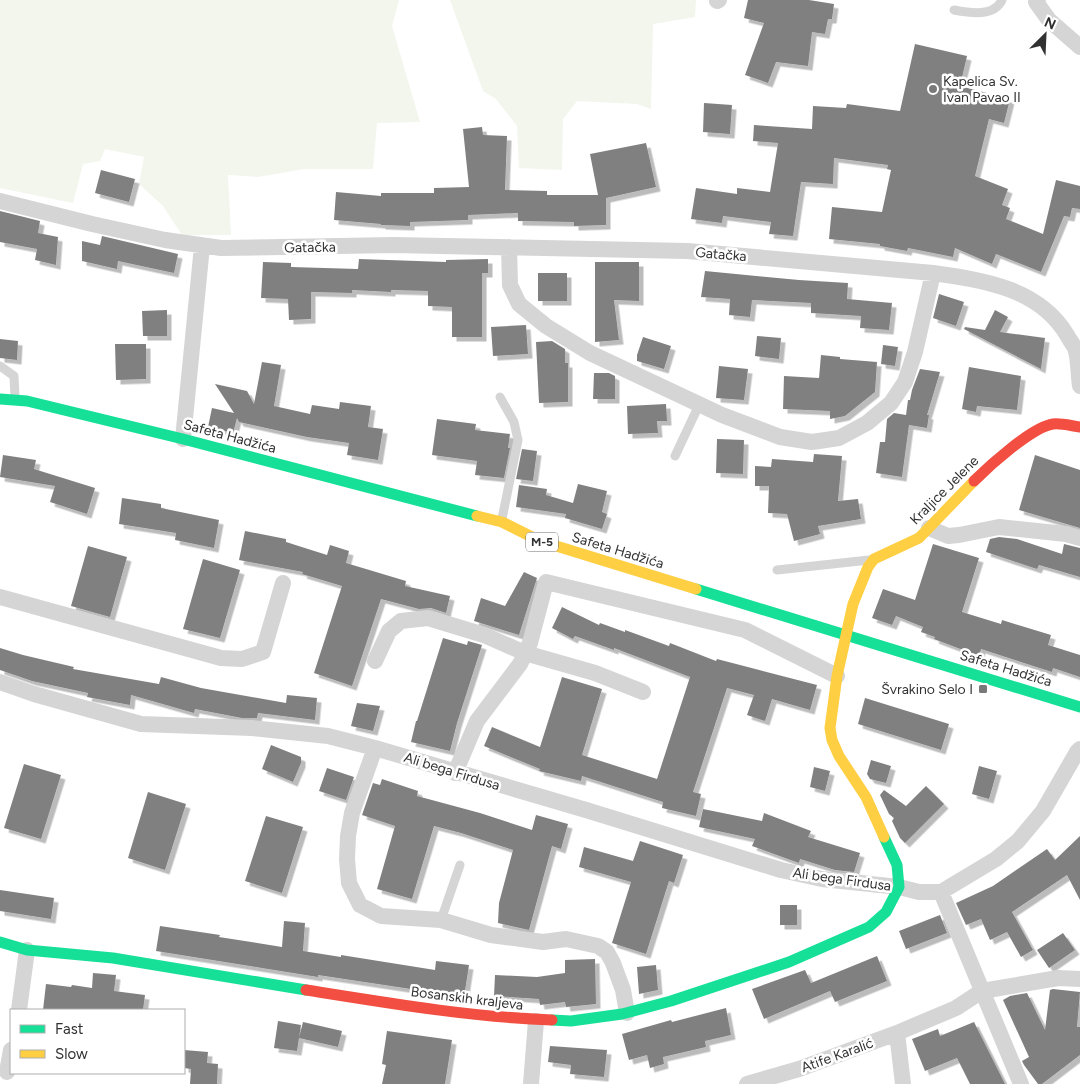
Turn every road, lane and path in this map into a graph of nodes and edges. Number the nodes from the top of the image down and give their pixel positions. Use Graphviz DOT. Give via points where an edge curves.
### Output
graph roads {
  1 [pos="1002,0"];
  2 [pos="1035,1"];
  3 [pos="954,10"];
  4 [pos="1080,47"];
  5 [pos="0,201"];
  6 [pos="202,246"];
  7 [pos="509,246"];
  8 [pos="933,273"];
  9 [pos="0,366"];
  10 [pos="1080,386"];
  11 [pos="500,397"];
  12 [pos="0,399"];
  13 [pos="15,400"];
  14 [pos="699,405"];
  15 [pos="1080,427"];
  16 [pos="182,439"];
  17 [pos="674,456"];
  18 [pos="502,522"];
  19 [pos="929,528"];
  20 [pos="1080,538"];
  21 [pos="874,559"];
  22 [pos="778,570"];
  23 [pos="283,583"];
  24 [pos="0,597"];
  25 [pos="845,635"];
  26 [pos="525,653"];
  27 [pos="376,661"];
  28 [pos="837,676"];
  29 [pos="0,682"];
  30 [pos="643,692"];
  31 [pos="1080,707"];
  32 [pos="375,748"];
  33 [pos="1080,749"];
  34 [pos="455,773"];
  35 [pos="460,866"];
  36 [pos="899,887"];
  37 [pos="941,892"];
  38 [pos="441,920"];
  39 [pos="0,942"];
  40 [pos="27,950"];
  41 [pos="1080,979"];
  42 [pos="982,991"];
  43 [pos="19,1009"];
  44 [pos="627,1013"];
  45 [pos="536,1020"];
  46 [pos="897,1033"];
  47 [pos="10,1056"];
  48 [pos="7,1072"];
  49 [pos="531,1084"];
  50 [pos="747,1084"];
  51 [pos="903,1084"];
  52 [pos="1021,1084"];
  1 -- 3 [label="lane" via="999,6 989,11 971,14"];
  2 -- 4 [label="street" via="1049,20"];
  5 -- 6 [label="street, Gatačka"];
  6 -- 7 [label="street, Gatačka"];
  6 -- 16 [label="street"];
  7 -- 8 [label="street, Gatačka" via="687,251"];
  7 -- 14 [label="street" via="510,286 519,304 546,326 590,352"];
  8 -- 10 [label="street, Gatačka" via="1000,286 1041,305 1060,324 1075,348"];
  8 -- 14 [label="street" via="905,382 891,403 867,423 839,438 812,442 780,437"];
  9 -- 13 [label="lane" via="14,376"];
  11 -- 18 [label="lane" via="514,422 518,440"];
  12 -- 13 [label="main road, Safeta Hadžića / M-5"];
  13 -- 16 [label="main road, Safeta Hadžića / M-5"];
  14 -- 17 [label="lane"];
  15 -- 19 [label="main road, Kraljice Jelene" via="1053,424 1026,436 984,470"];
  16 -- 18 [label="main road, Safeta Hadžića / M-5"];
  18 -- 25 [label="main road, Safeta Hadžića / M-5" via="540,541"];
  19 -- 20 [label="street" via="948,536 999,527"];
  19 -- 21 [label="main road, Kraljice Jelene" via="919,538"];
  21 -- 22 [label="lane"];
  21 -- 25 [label="main road" via="863,577"];
  23 -- 24 [label="street" via="263,652 242,659 221,658"];
  25 -- 28 [label="main road, Ali bega Firdusa"];
  25 -- 31 [label="main road, Safeta Hadžića / M-5"];
  26 -- 27 [label="street" via="458,626 417,618 401,621 389,631"];
  26 -- 28 [label="street" via="546,582 745,630"];
  26 -- 30 [label="street" via="595,673"];
  26 -- 34 [label="street" via="510,680 477,721"];
  28 -- 36 [label="main road, Ali bega Firdusa" via="830,728 832,740 866,797 897,865"];
  29 -- 32 [label="street, Ali bega Firdusa" via="141,724 252,728 328,736"];
  32 -- 34 [label="street, Ali bega Firdusa"];
  32 -- 38 [label="street" via="352,813 347,859 349,883 360,905 381,916"];
  33 -- 37 [label="street" via="1044,811 1018,841"];
  34 -- 36 [label="street, Ali bega Firdusa" via="781,870 822,879"];
  35 -- 38 [label="lane"];
  36 -- 37 [label="street, Ali bega Firdusa" via="918,892"];
  36 -- 44 [label="main road, Bosanskih kraljeva" via="886,912 858,933 789,962"];
  37 -- 42 [label="street"];
  38 -- 44 [label="street" via="491,935 543,942 566,939 598,946 607,952 613,963"];
  39 -- 40 [label="main road, Bosanskih kraljeva"];
  40 -- 43 [label="street"];
  40 -- 45 [label="main road, Bosanskih kraljeva" via="112,958 407,1006"];
  41 -- 42 [label="street" via="1058,978"];
  42 -- 46 [label="street, Atife Karalić" via="956,1008"];
  42 -- 52 [label="street"];
  44 -- 45 [label="main road, Bosanskih kraljeva" via="571,1021"];
  45 -- 49 [label="street"];
  46 -- 50 [label="street, Atife Karalić" via="799,1069"];
  46 -- 51 [label="street"];
  47 -- 48 [label="street"];
}
